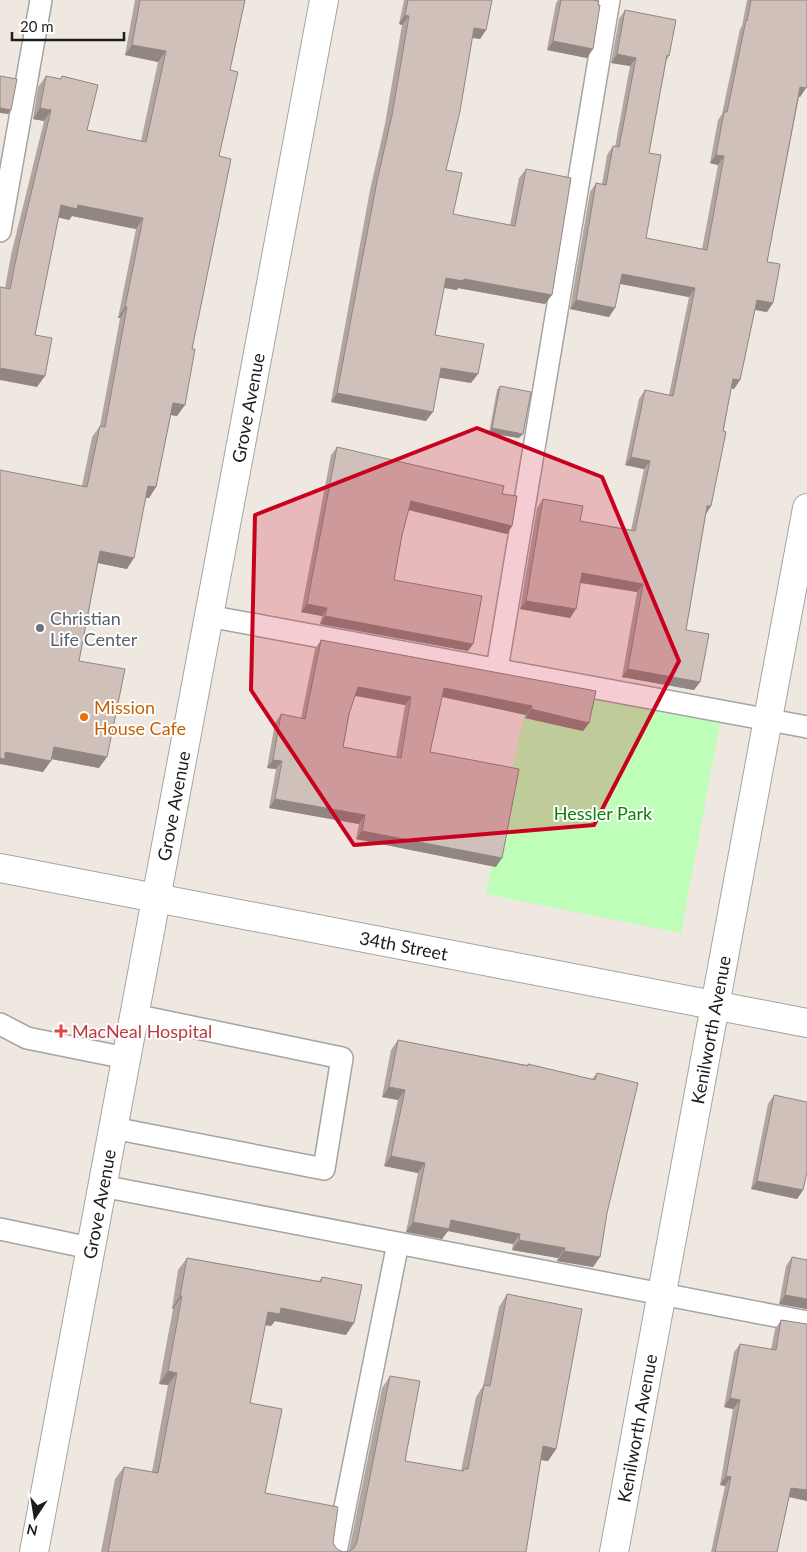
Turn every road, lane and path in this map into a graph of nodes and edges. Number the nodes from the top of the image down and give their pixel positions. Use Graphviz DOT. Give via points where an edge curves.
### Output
graph roads {
  1 [pos="41,0"];
  2 [pos="324,0"];
  3 [pos="609,0"];
  4 [pos="0,231"];
  5 [pos="807,508"];
  6 [pos="208,616"];
  7 [pos="497,669"];
  8 [pos="768,720"];
  9 [pos="807,727"];
  10 [pos="0,868"];
  11 [pos="156,898"];
  12 [pos="715,1005"];
  13 [pos="134,1015"];
  14 [pos="807,1023"];
  15 [pos="0,1024"];
  16 [pos="126,1058"];
  17 [pos="113,1128"];
  18 [pos="102,1186"];
  19 [pos="0,1230"];
  20 [pos="398,1243"];
  21 [pos="90,1248"];
  22 [pos="662,1294"];
  23 [pos="807,1322"];
  24 [pos="34,1552"];
  25 [pos="336,1552"];
  26 [pos="614,1552"];
  1 -- 4 [label="lane"];
  2 -- 6 [label="street, Grove Avenue"];
  3 -- 7 [label="lane"];
  5 -- 8 [label="street, Kenilworth Avenue"];
  6 -- 7 [label="lane"];
  6 -- 11 [label="street, Grove Avenue"];
  7 -- 8 [label="lane"];
  8 -- 9 [label="lane"];
  8 -- 12 [label="street, Kenilworth Avenue"];
  10 -- 11 [label="street, 34th Street"];
  11 -- 12 [label="street, 34th Street"];
  11 -- 13 [label="street, Grove Avenue"];
  12 -- 14 [label="street, 34th Street"];
  12 -- 22 [label="street, Kenilworth Avenue"];
  13 -- 16 [label="street, Grove Avenue"];
  13 -- 17 [label="lane" via="342,1058 324,1169"];
  15 -- 16 [label="lane" via="27,1038"];
  16 -- 17 [label="street, Grove Avenue"];
  17 -- 18 [label="street, Grove Avenue"];
  18 -- 20 [label="lane"];
  18 -- 21 [label="street, Grove Avenue"];
  19 -- 21 [label="lane"];
  20 -- 22 [label="lane"];
  20 -- 25 [label="lane"];
  21 -- 24 [label="street, Grove Avenue"];
  22 -- 23 [label="lane"];
  22 -- 26 [label="street, Kenilworth Avenue"];
}
